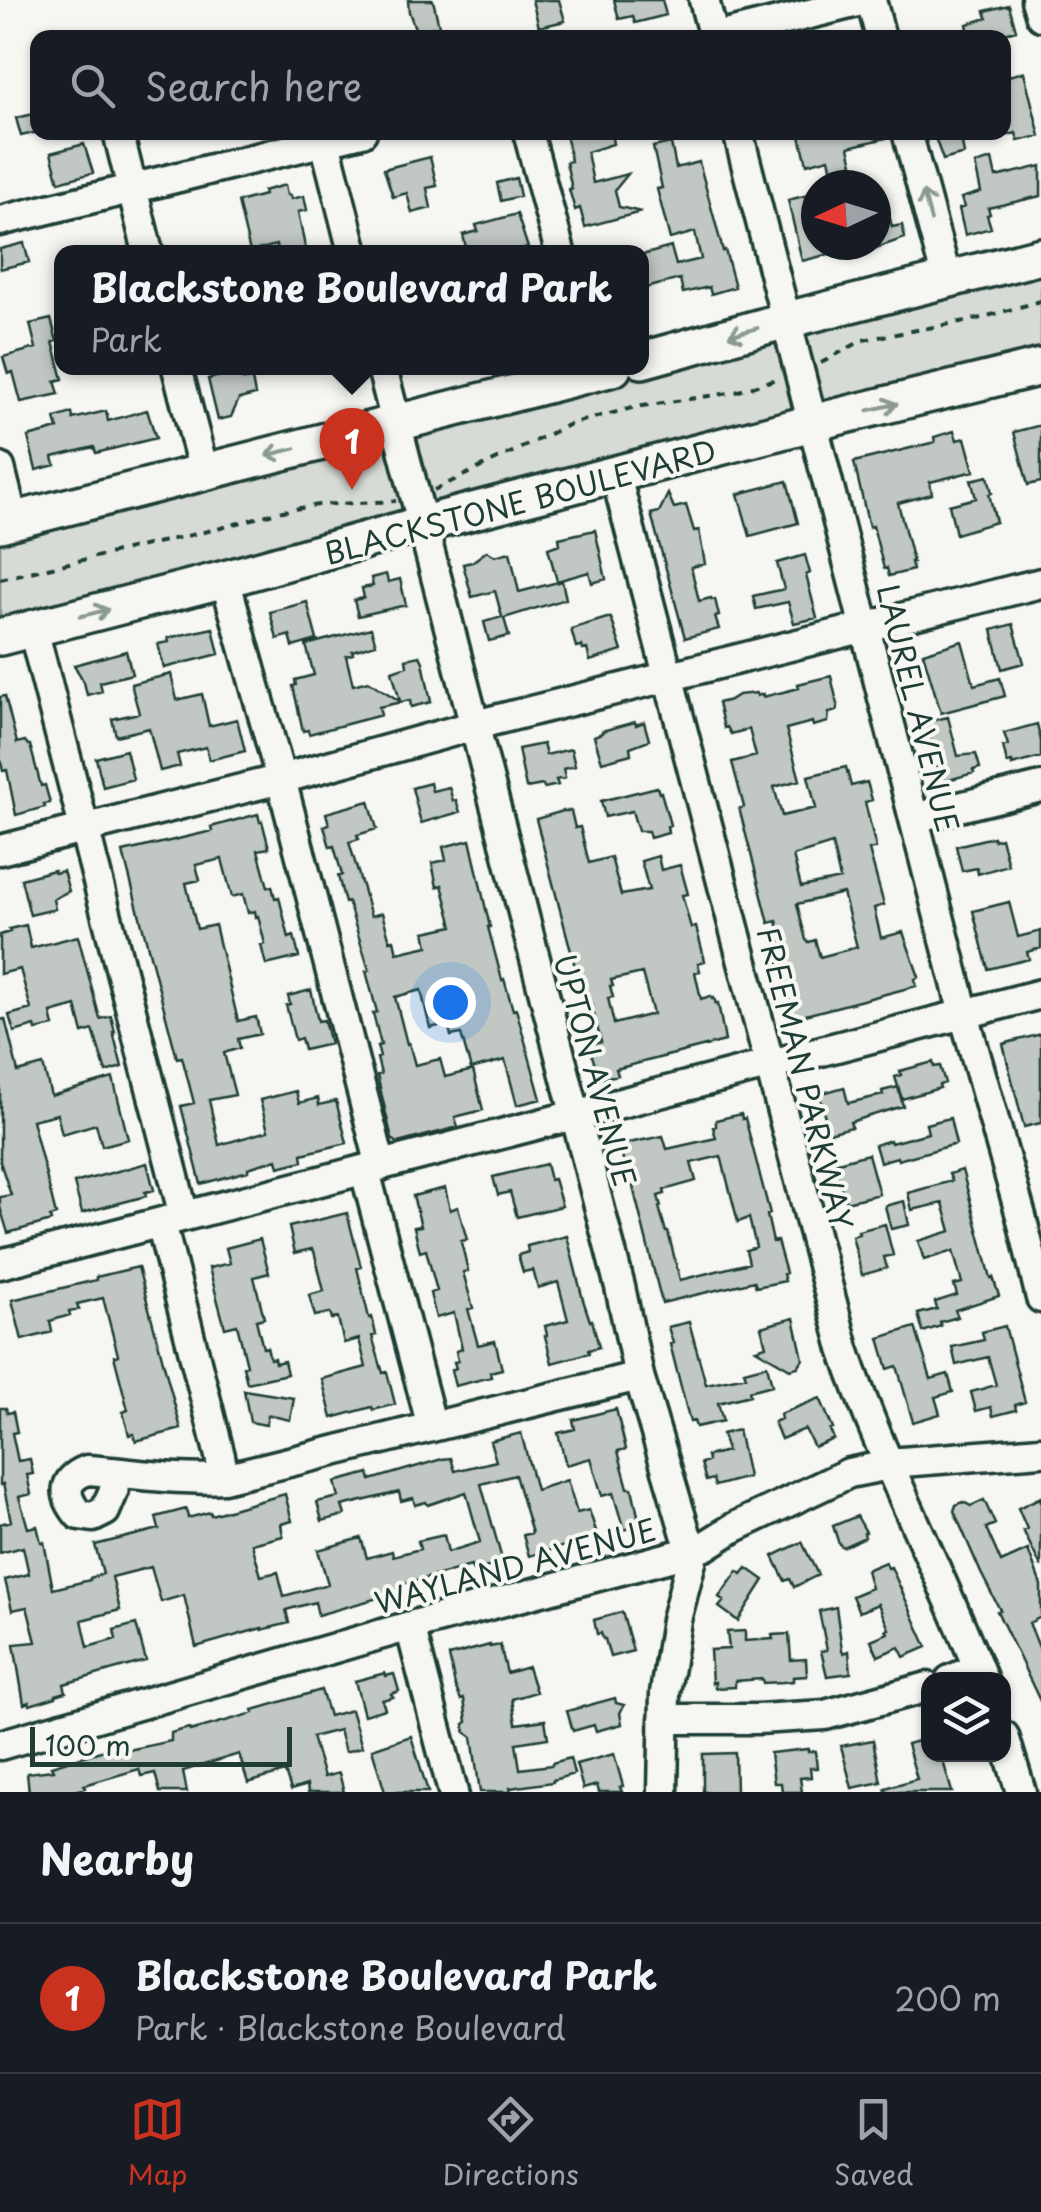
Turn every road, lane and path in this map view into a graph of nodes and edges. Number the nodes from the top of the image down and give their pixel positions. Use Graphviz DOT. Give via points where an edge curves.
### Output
graph roads {
  1 [pos="704,0"];
  2 [pos="868,0"];
  3 [pos="1036,0"];
  4 [pos="1041,16"];
  5 [pos="712,30"];
  6 [pos="743,30"];
  7 [pos="878,30"];
  8 [pos="120,140"];
  9 [pos="332,140"];
  10 [pos="530,140"];
  11 [pos="740,140"];
  12 [pos="909,140"];
  13 [pos="324,142"];
  14 [pos="132,189"];
  15 [pos="0,221"];
  16 [pos="146,245"];
  17 [pos="350,245"];
  18 [pos="558,245"];
  19 [pos="1041,256"];
  20 [pos="946,280"];
  21 [pos="1041,301"];
  22 [pos="787,320"];
  23 [pos="649,358"];
  24 [pos="1041,368"];
  25 [pos="799,372"];
  26 [pos="179,375"];
  27 [pos="384,375"];
  28 [pos="575,375"];
  29 [pos="396,422"];
  30 [pos="812,423"];
  31 [pos="0,468"];
  32 [pos="204,472"];
  33 [pos="616,476"];
  34 [pos="419,510"];
  35 [pos="6,522"];
  36 [pos="0,579"];
  37 [pos="225,580"];
  38 [pos="1041,583"];
  39 [pos="864,628"];
  40 [pos="16,633"];
  41 [pos="668,678"];
  42 [pos="474,726"];
  43 [pos="281,780"];
  44 [pos="1041,787"];
  45 [pos="914,818"];
  46 [pos="84,830"];
  47 [pos="0,850"];
  48 [pos="1041,994"];
  49 [pos="964,1014"];
  50 [pos="768,1064"];
  51 [pos="574,1116"];
  52 [pos="373,1168"];
  53 [pos="172,1219"];
  54 [pos="0,1264"];
  55 [pos="1041,1298"];
  56 [pos="640,1376"];
  57 [pos="432,1427"];
  58 [pos="1041,1450"];
  59 [pos="890,1463"];
  60 [pos="115,1474"];
  61 [pos="224,1478"];
  62 [pos="694,1550"];
  63 [pos="410,1626"];
  64 [pos="979,1672"];
  65 [pos="921,1689"];
  66 [pos="664,1719"];
  67 [pos="0,1744"];
  68 [pos="1011,1758"];
  69 [pos="454,1792"];
  70 [pos="663,1792"];
  71 [pos="1022,1792"];
  1 -- 5 [label="street"];
  2 -- 6 [label="street"];
  2 -- 7 [label="street"];
  3 -- 4 [label="street"];
  8 -- 14 [label="street"];
  9 -- 13 [label="street"];
  10 -- 18 [label="street"];
  11 -- 22 [label="street, LAUREL AVENUE"];
  20 -- 12 [label="street, one-way"];
  13 -- 14 [label="street"];
  13 -- 17 [label="street"];
  14 -- 15 [label="street"];
  14 -- 16 [label="street"];
  19 -- 20 [label="main road"];
  20 -- 22 [label="main road"];
  21 -- 25 [label="path" via="864,340"];
  22 -- 23 [label="main road, one-way"];
  22 -- 25 [label="street, LAUREL AVENUE"];
  30 -- 24 [label="main road, BLACKSTONE BOULEVARD, one-way"];
  25 -- 30 [label="street, LAUREL AVENUE"];
  25 -- 34 [label="path" via="736,392 570,424 443,486"];
  26 -- 32 [label="street"];
  27 -- 29 [label="street, UPTON AVENUE"];
  28 -- 29 [label="main road"];
  29 -- 32 [label="main road, one-way"];
  29 -- 34 [label="street, UPTON AVENUE"];
  30 -- 33 [label="main road, BLACKSTONE BOULEVARD"];
  30 -- 39 [label="street, LAUREL AVENUE"];
  31 -- 35 [label="street"];
  32 -- 35 [label="main road"];
  33 -- 34 [label="main road, BLACKSTONE BOULEVARD"];
  33 -- 41 [label="street, FREEMAN PARKWAY"];
  34 -- 36 [label="path" via="318,504"];
  34 -- 37 [label="main road, BLACKSTONE BOULEVARD"];
  34 -- 42 [label="street, UPTON AVENUE"];
  40 -- 37 [label="main road, BLACKSTONE BOULEVARD, one-way"];
  37 -- 43 [label="street"];
  38 -- 39 [label="street"];
  39 -- 41 [label="street"];
  39 -- 45 [label="street, LAUREL AVENUE"];
  40 -- 46 [label="street"];
  41 -- 42 [label="street"];
  41 -- 50 [label="street, FREEMAN PARKWAY"];
  42 -- 43 [label="street"];
  42 -- 51 [label="street, UPTON AVENUE"];
  43 -- 46 [label="street"];
  43 -- 52 [label="street"];
  44 -- 45 [label="street"];
  45 -- 49 [label="street, LAUREL AVENUE"];
  46 -- 47 [label="street"];
  46 -- 53 [label="street"];
  48 -- 49 [label="street"];
  49 -- 50 [label="street"];
  49 -- 55 [label="street, LAUREL AVENUE"];
  50 -- 51 [label="street"];
  50 -- 59 [label="street, FREEMAN PARKWAY" via="844,1348"];
  51 -- 52 [label="street"];
  51 -- 56 [label="street, UPTON AVENUE"];
  52 -- 53 [label="street"];
  52 -- 57 [label="street"];
  53 -- 54 [label="street"];
  53 -- 61 [label="street"];
  56 -- 57 [label="street"];
  56 -- 62 [label="street, UPTON AVENUE"];
  57 -- 61 [label="street"];
  58 -- 59 [label="street, WAYLAND AVENUE"];
  59 -- 62 [label="street, WAYLAND AVENUE" via="849,1474"];
  59 -- 64 [label="street, FREEMAN PARKWAY"];
  60 -- 61 [label="street"];
  62 -- 63 [label="street, WAYLAND AVENUE"];
  62 -- 66 [label="street" via="676,1620"];
  63 -- 67 [label="street, WAYLAND AVENUE"];
  63 -- 69 [label="street"];
  65 -- 66 [label="street" via="825,1715"];
  66 -- 70 [label="street"];
  68 -- 71 [label="street"];
}
